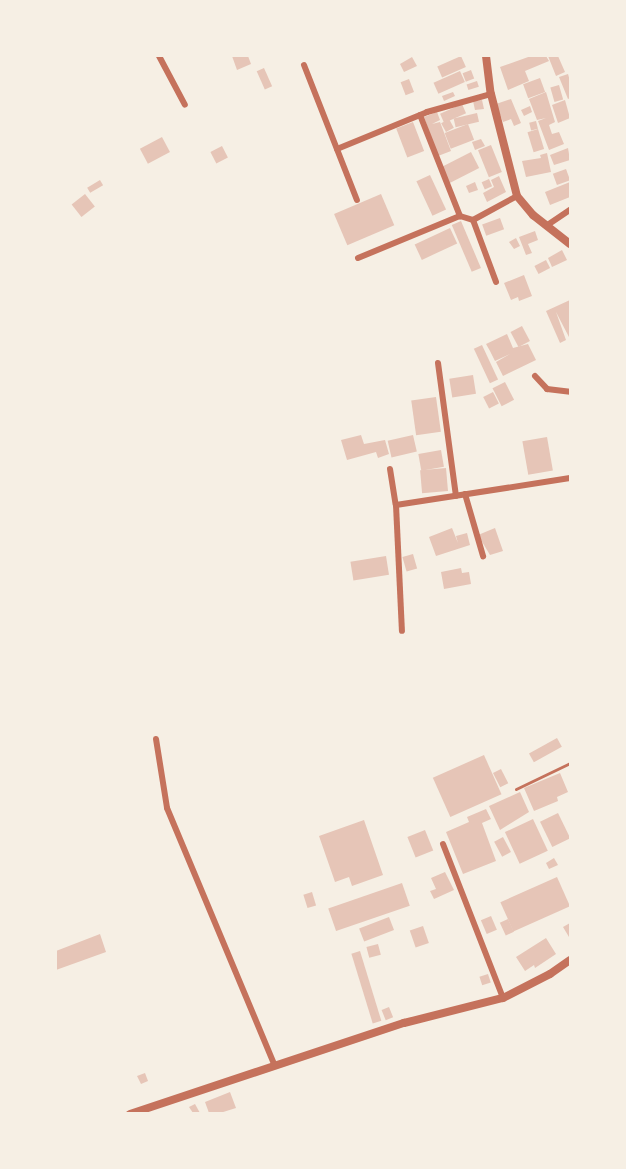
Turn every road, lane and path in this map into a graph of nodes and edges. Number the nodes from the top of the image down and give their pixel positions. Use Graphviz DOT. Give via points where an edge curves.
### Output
graph roads {
  1 [pos="159,56"];
  2 [pos="486,56"];
  3 [pos="304,65"];
  4 [pos="491,94"];
  5 [pos="184,105"];
  6 [pos="420,115"];
  7 [pos="337,149"];
  8 [pos="517,196"];
  9 [pos="357,200"];
  10 [pos="570,210"];
  11 [pos="460,216"];
  12 [pos="473,220"];
  13 [pos="546,226"];
  14 [pos="570,244"];
  15 [pos="358,258"];
  16 [pos="496,282"];
  17 [pos="438,363"];
  18 [pos="535,376"];
  19 [pos="570,392"];
  20 [pos="390,469"];
  21 [pos="570,478"];
  22 [pos="461,495"];
  23 [pos="396,505"];
  24 [pos="483,556"];
  25 [pos="402,631"];
  26 [pos="156,739"];
  27 [pos="570,763"];
  28 [pos="516,789"];
  29 [pos="443,844"];
  30 [pos="570,960"];
  31 [pos="503,998"];
  32 [pos="274,1064"];
  33 [pos="130,1113"];
  1 -- 5 [label="street"];
  2 -- 4 [label="street"];
  3 -- 7 [label="street"];
  4 -- 6 [label="street"];
  4 -- 8 [label="street"];
  6 -- 7 [label="street"];
  6 -- 11 [label="street"];
  7 -- 9 [label="street"];
  8 -- 12 [label="street"];
  8 -- 13 [label="street"];
  10 -- 13 [label="street"];
  11 -- 12 [label="street"];
  11 -- 15 [label="street"];
  12 -- 16 [label="street"];
  13 -- 14 [label="street"];
  17 -- 22 [label="street"];
  18 -- 19 [label="street" via="547,389"];
  20 -- 23 [label="street"];
  21 -- 22 [label="street"];
  22 -- 23 [label="street"];
  22 -- 24 [label="street"];
  23 -- 25 [label="street"];
  26 -- 32 [label="street" via="167,808"];
  27 -- 28 [label="lane"];
  29 -- 31 [label="street"];
  30 -- 31 [label="street"];
  31 -- 32 [label="street" via="404,1023"];
  32 -- 33 [label="street"];
}
